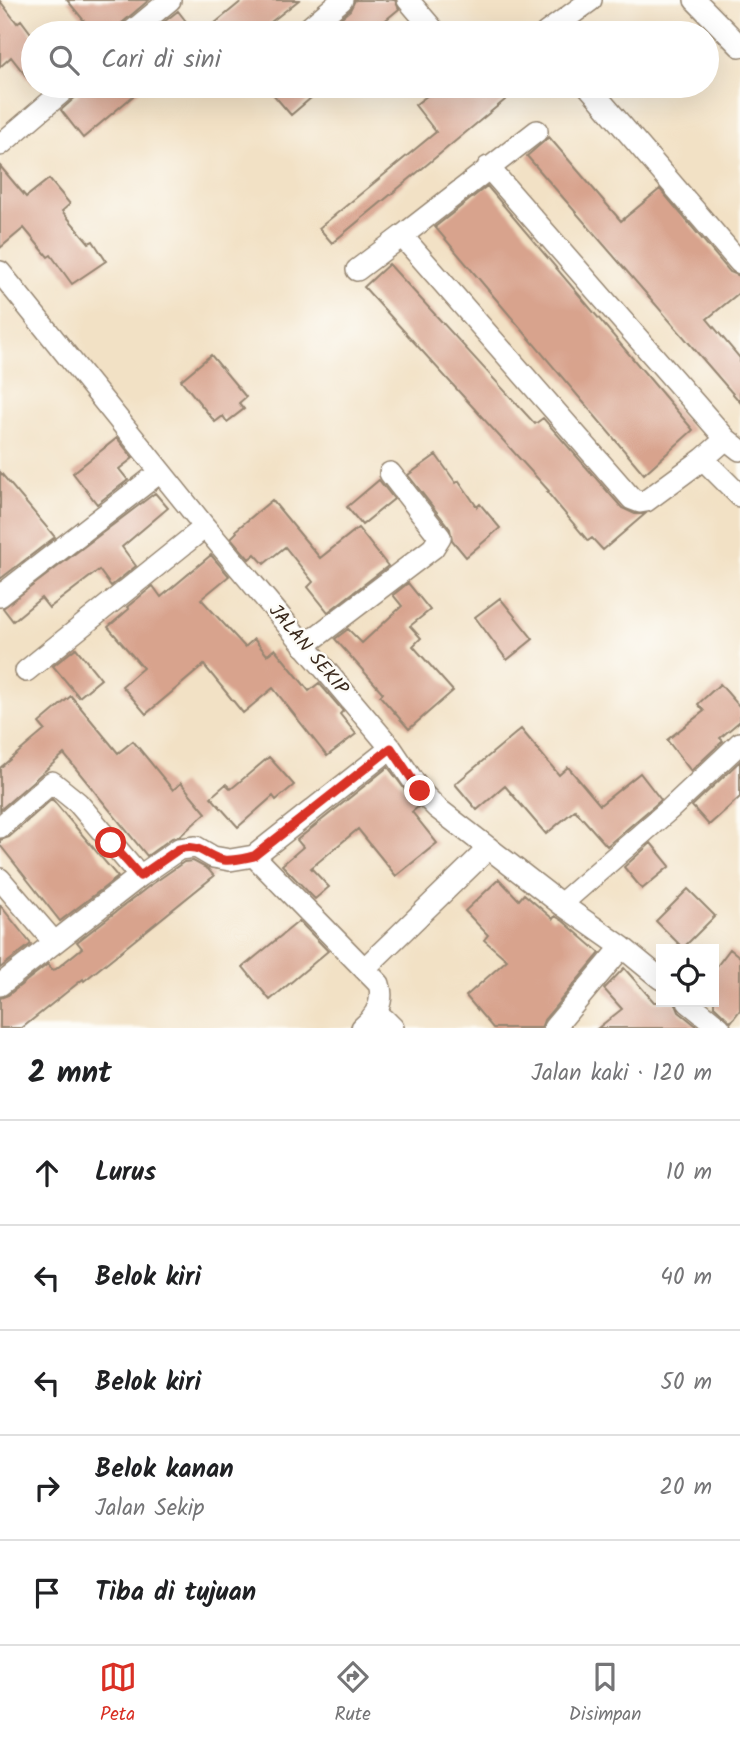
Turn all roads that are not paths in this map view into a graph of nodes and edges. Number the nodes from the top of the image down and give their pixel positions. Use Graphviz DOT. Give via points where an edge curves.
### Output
graph roads {
  1 [pos="170,0"];
  2 [pos="342,0"];
  3 [pos="408,0"];
  4 [pos="591,0"];
  5 [pos="695,0"];
  6 [pos="145,21"];
  7 [pos="317,21"];
  8 [pos="426,21"];
  9 [pos="563,21"];
  10 [pos="716,21"];
  11 [pos="719,25"];
  12 [pos="740,46"];
  13 [pos="55,98"];
  14 [pos="598,98"];
  15 [pos="537,131"];
  16 [pos="0,145"];
  17 [pos="488,167"];
  18 [pos="402,236"];
  19 [pos="740,263"];
  20 [pos="357,270"];
  21 [pos="0,272"];
  22 [pos="733,444"];
  23 [pos="703,459"];
  24 [pos="160,472"];
  25 [pos="390,473"];
  26 [pos="740,496"];
  27 [pos="205,527"];
  28 [pos="0,596"];
  29 [pos="304,646"];
  30 [pos="26,671"];
  31 [pos="740,743"];
  32 [pos="391,748"];
  33 [pos="0,827"];
  34 [pos="489,848"];
  35 [pos="254,856"];
  36 [pos="140,876"];
  37 [pos="0,879"];
  38 [pos="561,904"];
  39 [pos="54,942"];
  40 [pos="622,947"];
  41 [pos="364,969"];
  42 [pos="656,975"];
  43 [pos="0,985"];
  44 [pos="694,1007"];
  45 [pos="377,1024"];
  46 [pos="554,1028"];
  47 [pos="720,1028"];
  1 -- 6 [label="street"];
  2 -- 7 [label="street"];
  3 -- 8 [label="street"];
  4 -- 9 [label="street"];
  5 -- 10 [label="street"];
  11 -- 12 [label="street"];
  13 -- 16 [label="street"];
  14 -- 19 [label="street"];
  15 -- 17 [label="street"];
  17 -- 18 [label="street"];
  17 -- 22 [label="street"];
  18 -- 20 [label="street"];
  18 -- 23 [label="street" via="632,499 646,501"];
  21 -- 24 [label="street, JALAN SEKIP"];
  22 -- 23 [label="street"];
  23 -- 26 [label="street"];
  24 -- 27 [label="street, JALAN SEKIP"];
  24 -- 28 [label="street"];
  25 -- 29 [label="street" via="440,540"];
  27 -- 29 [label="street, JALAN SEKIP"];
  27 -- 30 [label="street"];
  29 -- 32 [label="street, JALAN SEKIP"];
  31 -- 38 [label="street"];
  32 -- 34 [label="street, JALAN SEKIP" via="420,791"];
  32 -- 35 [label="street"];
  33 -- 36 [label="street" via="52,782 78,803"];
  34 -- 38 [label="street, JALAN SEKIP"];
  34 -- 41 [label="street"];
  35 -- 36 [label="street" via="222,860 187,847"];
  35 -- 41 [label="street"];
  36 -- 39 [label="street"];
  37 -- 39 [label="street"];
  38 -- 40 [label="street, JALAN SEKIP"];
  39 -- 43 [label="street"];
  40 -- 42 [label="street, JALAN SEKIP"];
  40 -- 46 [label="street"];
  41 -- 45 [label="street" via="381,989"];
  44 -- 47 [label="street"];
}
